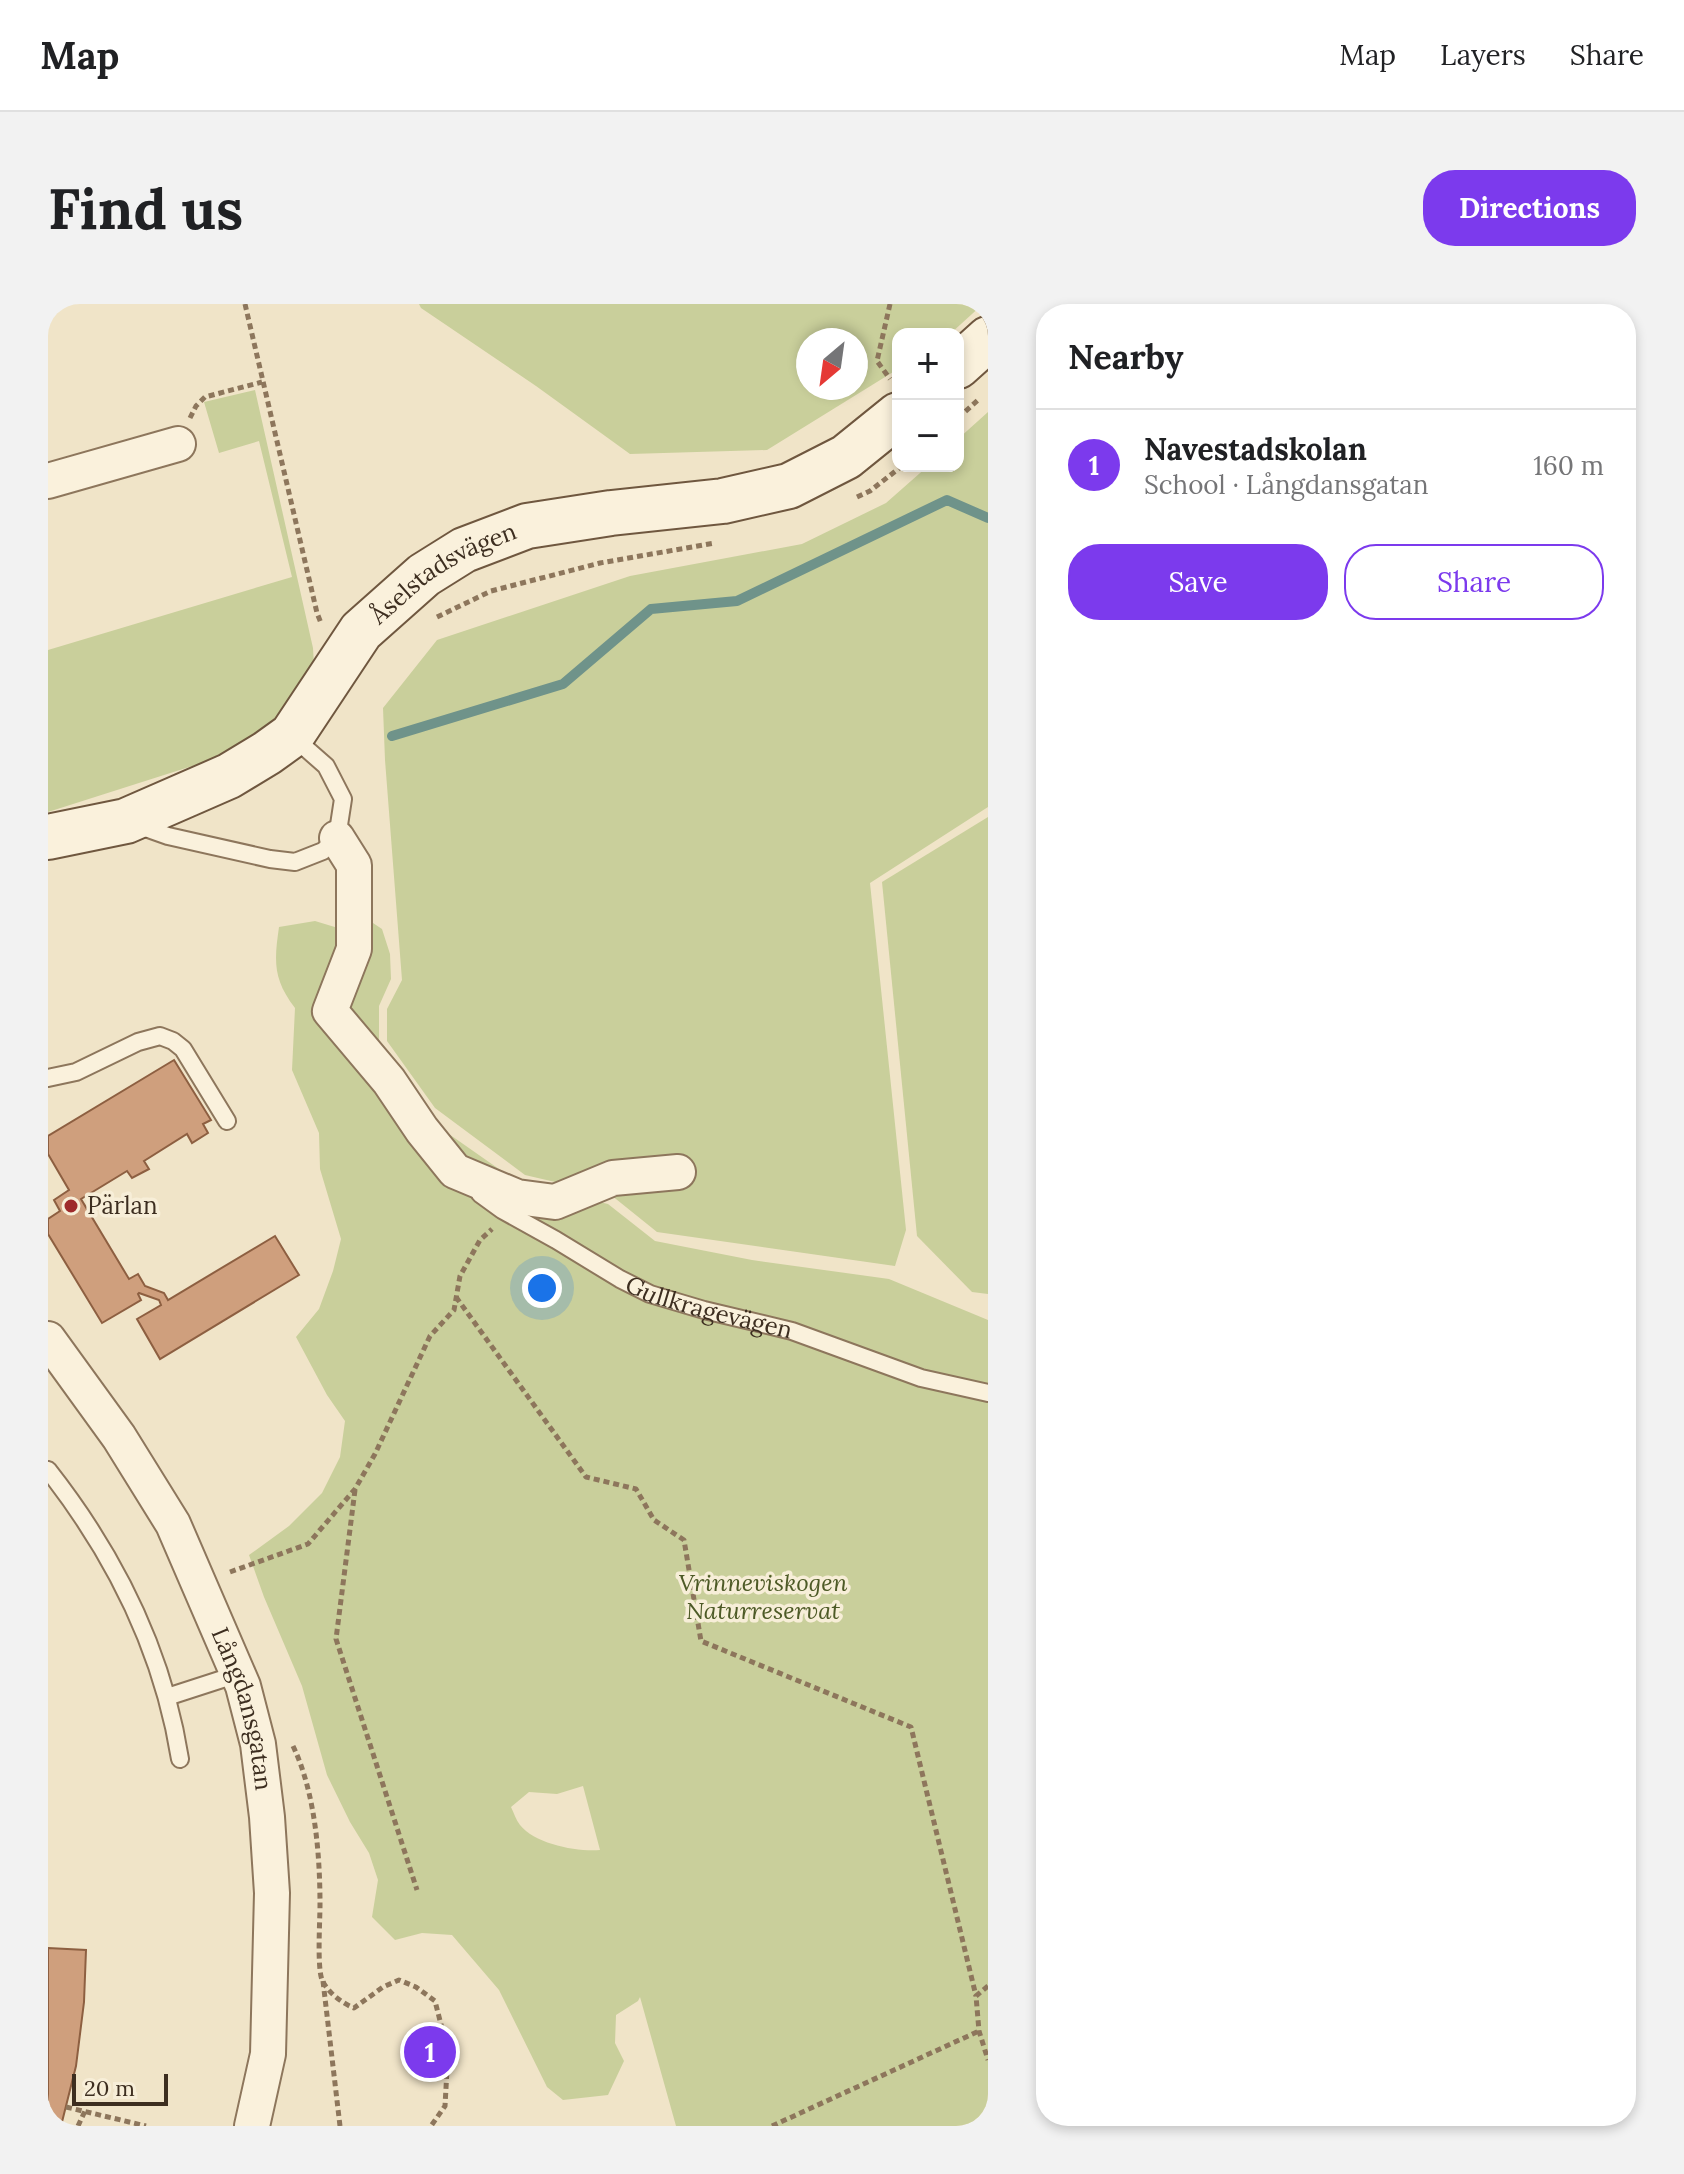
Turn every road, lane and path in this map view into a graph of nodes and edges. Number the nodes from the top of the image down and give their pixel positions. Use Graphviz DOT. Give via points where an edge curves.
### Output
graph roads {
  1 [pos="245,304"];
  2 [pos="890,304"];
  3 [pos="988,339"];
  4 [pos="964,361"];
  5 [pos="262,382"];
  6 [pos="892,391"];
  7 [pos="988,391"];
  8 [pos="893,400"];
  9 [pos="964,413"];
  10 [pos="178,444"];
  11 [pos="894,472"];
  12 [pos="48,481"];
  13 [pos="856,498"];
  14 [pos="727,540"];
  15 [pos="435,618"];
  16 [pos="339,664"];
  17 [pos="292,735"];
  18 [pos="126,821"];
  19 [pos="48,837"];
  20 [pos="337,838"];
  21 [pos="48,1078"];
  22 [pos="227,1121"];
  23 [pos="455,1171"];
  24 [pos="678,1172"];
  25 [pos="503,1227"];
  26 [pos="456,1297"];
  27 [pos="48,1339"];
  28 [pos="988,1393"];
  29 [pos="48,1470"];
  30 [pos="355,1489"];
  31 [pos="225,1574"];
  32 [pos="238,1674"];
  33 [pos="167,1697"];
  34 [pos="289,1738"];
  35 [pos="180,1759"];
  36 [pos="417,1890"];
  37 [pos="322,1980"];
  38 [pos="988,1986"];
  39 [pos="976,1996"];
  40 [pos="979,2031"];
  41 [pos="988,2060"];
  42 [pos="66,2107"];
  43 [pos="85,2111"];
  44 [pos="78,2126"];
  45 [pos="146,2126"];
  46 [pos="252,2126"];
  47 [pos="340,2126"];
  48 [pos="431,2126"];
  49 [pos="772,2126"];
  1 -- 5 [label="path"];
  2 -- 6 [label="path" via="877,361"];
  3 -- 4 [label="street"];
  5 -- 10 [label="path" via="205,397"];
  5 -- 16 [label="path" via="317,613"];
  7 -- 9 [label="path"];
  8 -- 16 [label="street, Åselstadsvägen" via="846,457 789,486 723,501 527,526 464,550 424,575 361,631"];
  10 -- 12 [label="street"];
  11 -- 13 [label="path"];
  14 -- 15 [label="path" via="600,563 491,591"];
  16 -- 17 [label="street, Åselstadsvägen"];
  17 -- 18 [label="street, Åselstadsvägen" via="229,776"];
  17 -- 20 [label="lane" via="326,766 337,785 343,799"];
  18 -- 19 [label="street, Åselstadsvägen"];
  18 -- 20 [label="lane" via="228,851 295,862 323,851"];
  20 -- 23 [label="street, Gullkragevägen" via="354,865 354,949 330,1011"];
  21 -- 22 [label="lane" via="76,1072 160,1036 183,1049"];
  23 -- 24 [label="street, Gullkragevägen" via="517,1197 555,1202 613,1178"];
  23 -- 28 [label="lane, Gullkragevägen" via="502,1210 650,1294 792,1331 921,1378"];
  25 -- 26 [label="path" via="491,1229 480,1240 460,1276"];
  26 -- 30 [label="path" via="454,1310 430,1336"];
  26 -- 39 [label="path" via="586,1477 636,1489 654,1520 684,1540 701,1641 911,1727"];
  27 -- 32 [label="street, Långdansgatan" via="173,1524"];
  29 -- 33 [label="lane" via="114,1568"];
  30 -- 31 [label="path" via="308,1544"];
  30 -- 36 [label="path" via="336,1639"];
  32 -- 33 [label="lane"];
  32 -- 46 [label="street, Långdansgatan" via="258,1744 272,1893 268,2054"];
  33 -- 35 [label="lane"];
  34 -- 37 [label="path" via="313,1814"];
  37 -- 47 [label="path"];
  37 -- 48 [label="path" via="340,2002 354,2008 399,1980 435,2001 448,2052 445,2106"];
  38 -- 39 [label="path"];
  39 -- 40 [label="path"];
  40 -- 41 [label="path"];
  40 -- 49 [label="path"];
  42 -- 43 [label="path"];
  43 -- 44 [label="path"];
  43 -- 45 [label="path"];
}
